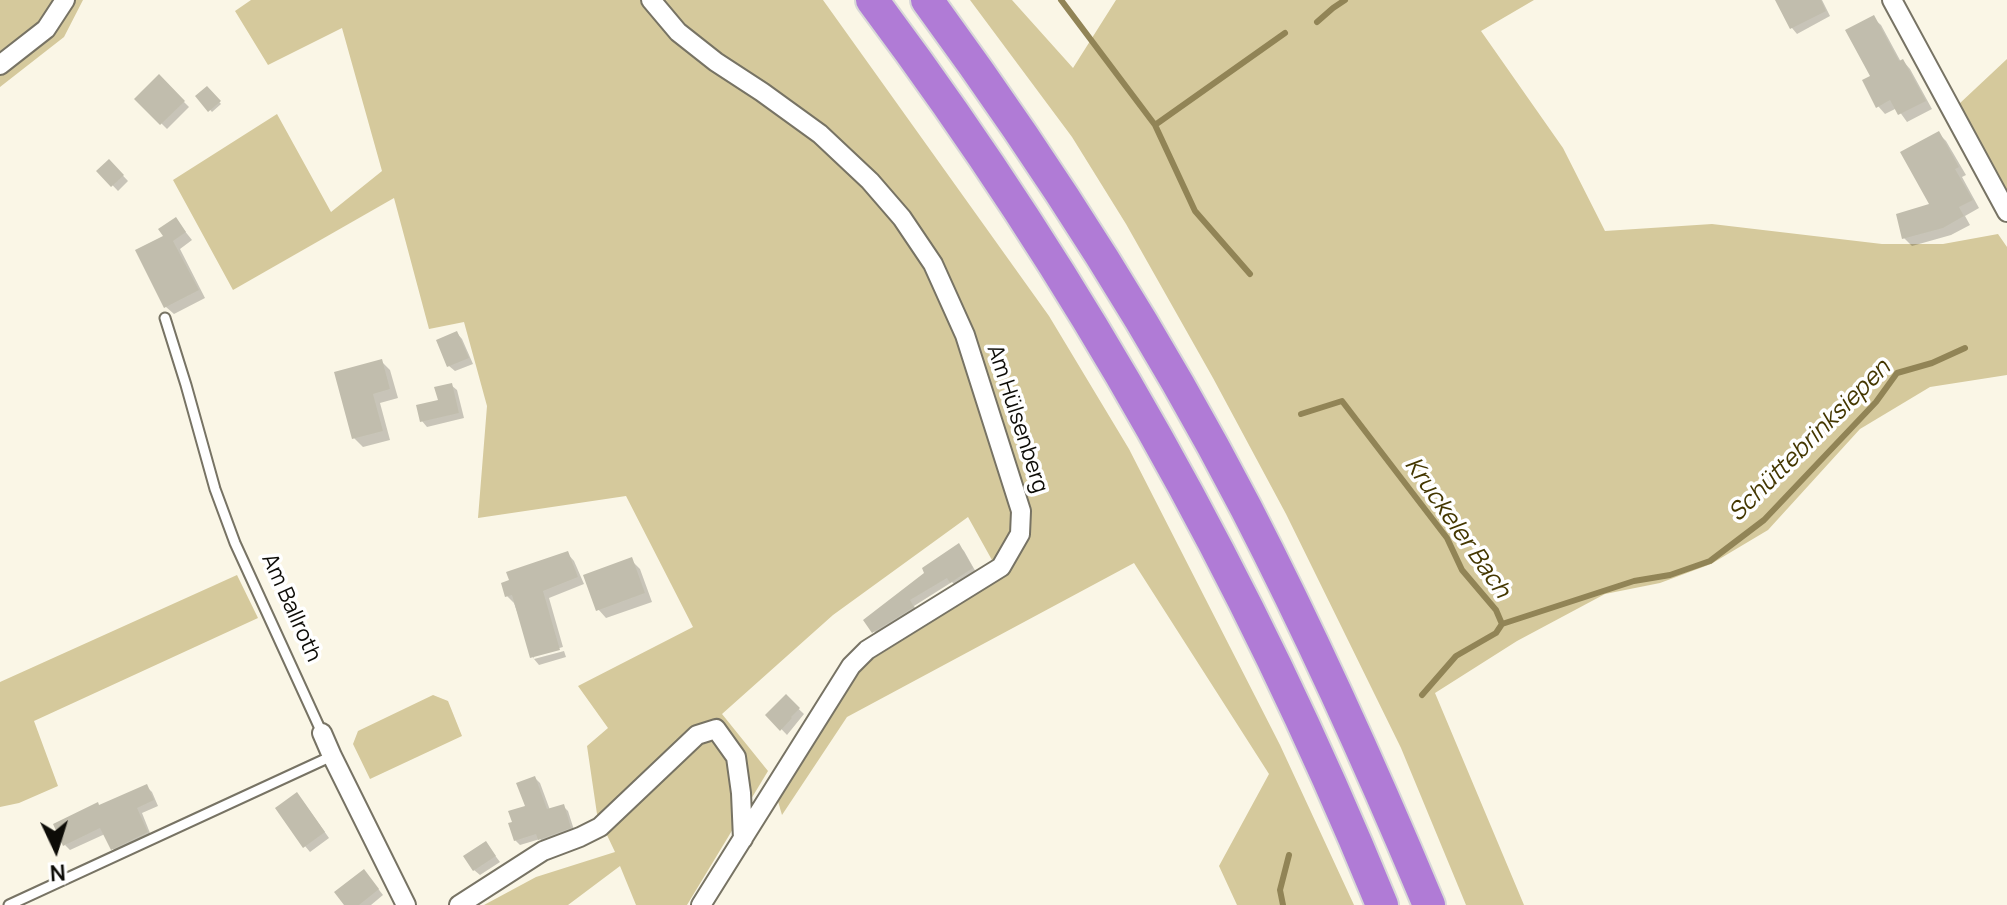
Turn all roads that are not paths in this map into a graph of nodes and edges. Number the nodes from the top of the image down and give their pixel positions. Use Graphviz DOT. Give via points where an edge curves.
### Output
graph roads {
  1 [pos="65,0"];
  2 [pos="651,0"];
  3 [pos="872,0"];
  4 [pos="927,0"];
  5 [pos="1892,0"];
  6 [pos="0,65"];
  7 [pos="2007,212"];
  8 [pos="165,318"];
  9 [pos="322,733"];
  10 [pos="332,756"];
  11 [pos="743,839"];
  12 [pos="9,905"];
  13 [pos="406,905"];
  14 [pos="459,905"];
  15 [pos="701,905"];
  16 [pos="1382,905"];
  17 [pos="1429,905"];
  1 -- 6 [label="street" via="46,29"];
  2 -- 11 [label="street, Am Hülsenberg" via="706,55 820,134 902,218 933,264 965,335 1021,511 1020,534 1001,567 867,650 851,666"];
  3 -- 16 [label="highway" via="1040,242 1148,422 1263,641"];
  4 -- 17 [label="highway" via="1059,192 1183,393 1302,621"];
  5 -- 7 [label="street"];
  8 -- 9 [label="lane, Am Ballroth" via="235,543"];
  9 -- 10 [label="street, Am Ballroth"];
  10 -- 12 [label="lane"];
  10 -- 13 [label="street, Am Ballroth"];
  11 -- 14 [label="street" via="736,757 716,729 697,735 600,827 543,851"];
  11 -- 15 [label="street, Am Hülsenberg"];
}
